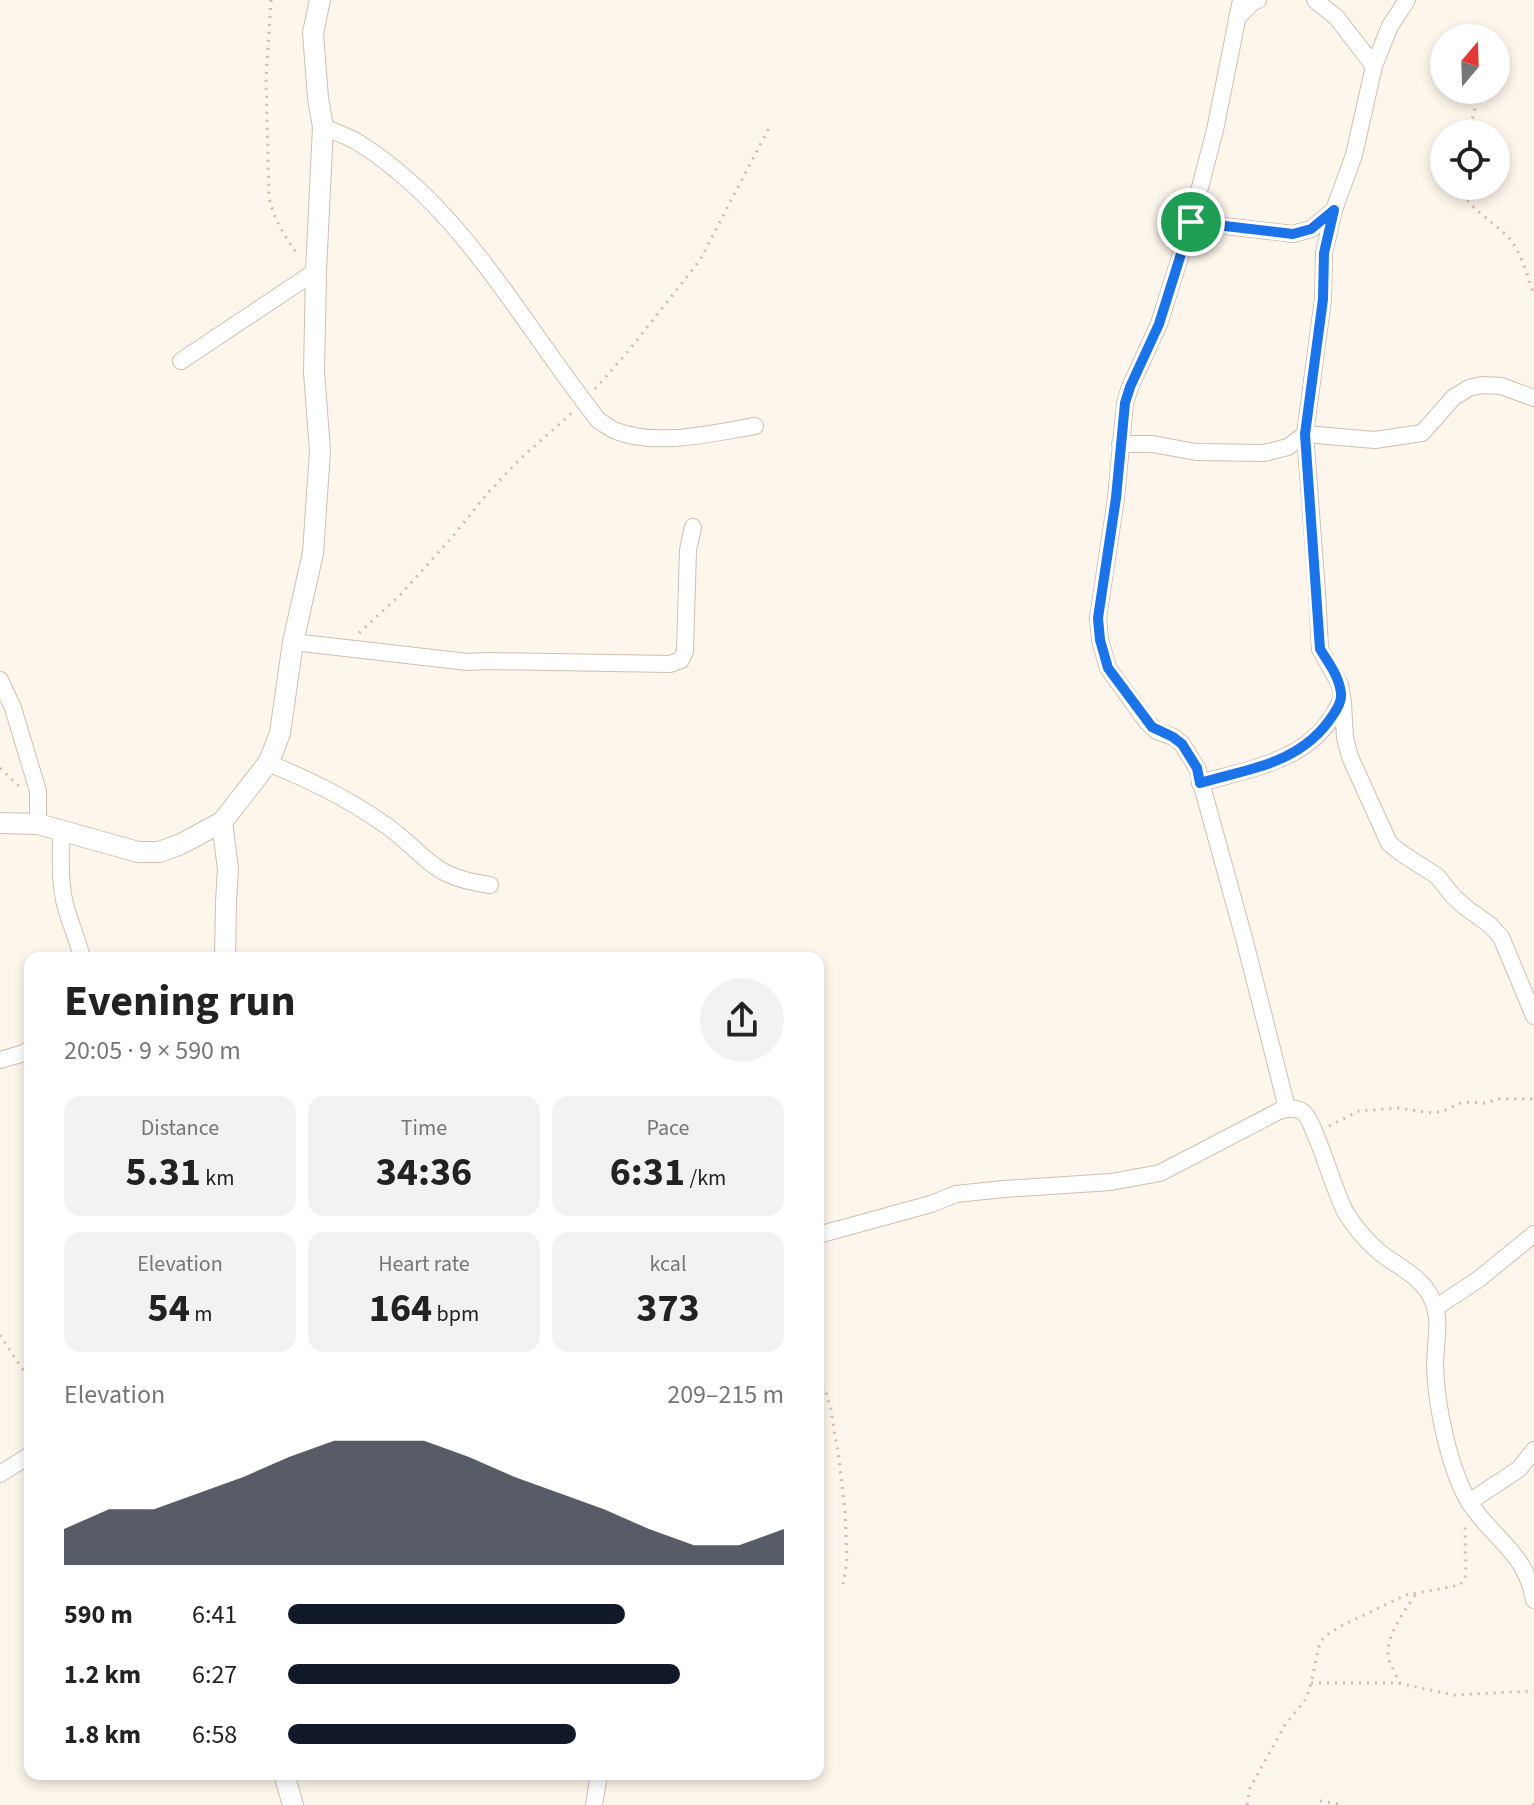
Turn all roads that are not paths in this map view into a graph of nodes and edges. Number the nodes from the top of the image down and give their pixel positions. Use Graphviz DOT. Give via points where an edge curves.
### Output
graph roads {
  1 [pos="320,0"];
  2 [pos="1241,0"];
  3 [pos="1258,0"];
  4 [pos="1315,0"];
  5 [pos="1407,0"];
  6 [pos="1237,18"];
  7 [pos="1374,66"];
  8 [pos="323,127"];
  9 [pos="1334,210"];
  10 [pos="1191,222"];
  11 [pos="314,272"];
  12 [pos="181,361"];
  13 [pos="1534,398"];
  14 [pos="755,426"];
  15 [pos="1305,434"];
  16 [pos="1120,444"];
  17 [pos="693,527"];
  18 [pos="293,642"];
  19 [pos="0,680"];
  20 [pos="1342,697"];
  21 [pos="268,763"];
  22 [pos="1200,783"];
  23 [pos="222,822"];
  24 [pos="0,823"];
  25 [pos="38,824"];
  26 [pos="61,830"];
  27 [pos="490,885"];
  28 [pos="80,952"];
  29 [pos="225,952"];
  30 [pos="1534,1016"];
  31 [pos="24,1053"];
  32 [pos="0,1060"];
  33 [pos="1287,1108"];
  34 [pos="824,1233"];
  35 [pos="1534,1234"];
  36 [pos="1435,1308"];
  37 [pos="1534,1450"];
  38 [pos="24,1459"];
  39 [pos="0,1474"];
  40 [pos="1469,1502"];
  41 [pos="1534,1600"];
  42 [pos="286,1780"];
  43 [pos="598,1780"];
  44 [pos="293,1805"];
  45 [pos="594,1805"];
  1 -- 8 [label="street" via="313,33"];
  2 -- 6 [label="street"];
  3 -- 6 [label="street"];
  4 -- 7 [label="street" via="1337,18"];
  5 -- 7 [label="street"];
  6 -- 10 [label="street"];
  7 -- 9 [label="street" via="1354,155"];
  8 -- 11 [label="street"];
  8 -- 14 [label="street" via="361,143 425,194 471,246 599,421 615,431 649,438"];
  9 -- 10 [label="street" via="1311,229 1293,234"];
  9 -- 15 [label="street" via="1324,253"];
  10 -- 16 [label="street" via="1159,324 1130,387"];
  11 -- 12 [label="street"];
  11 -- 18 [label="street" via="320,451 313,553"];
  13 -- 15 [label="street" via="1482,385 1454,397 1422,433 1375,440"];
  15 -- 16 [label="street" via="1288,447 1264,453"];
  15 -- 20 [label="street" via="1320,649"];
  16 -- 22 [label="street" via="1098,618 1100,640 1114,677 1152,727 1182,744"];
  17 -- 18 [label="street" via="685,651 681,660 670,664 468,662"];
  18 -- 21 [label="street" via="280,733"];
  19 -- 25 [label="street" via="38,791"];
  20 -- 22 [label="street" via="1325,728 1306,746 1280,760"];
  20 -- 30 [label="street" via="1350,757 1389,843 1437,876 1501,937"];
  21 -- 23 [label="street"];
  21 -- 27 [label="street" via="355,804 446,873"];
  22 -- 33 [label="street"];
  23 -- 26 [label="street" via="181,844 148,853"];
  23 -- 29 [label="street" via="228,869"];
  24 -- 25 [label="street"];
  25 -- 26 [label="street"];
  26 -- 28 [label="street" via="62,887"];
  31 -- 32 [label="street"];
  33 -- 34 [label="street" via="1160,1173 956,1194"];
  33 -- 36 [label="street" via="1307,1117 1346,1213 1378,1251 1417,1280"];
  35 -- 36 [label="street"];
  36 -- 40 [label="street" via="1435,1368 1443,1424"];
  37 -- 40 [label="street" via="1519,1469"];
  38 -- 39 [label="street"];
  40 -- 41 [label="street" via="1526,1572"];
  42 -- 44 [label="street"];
  43 -- 45 [label="street"];
}
